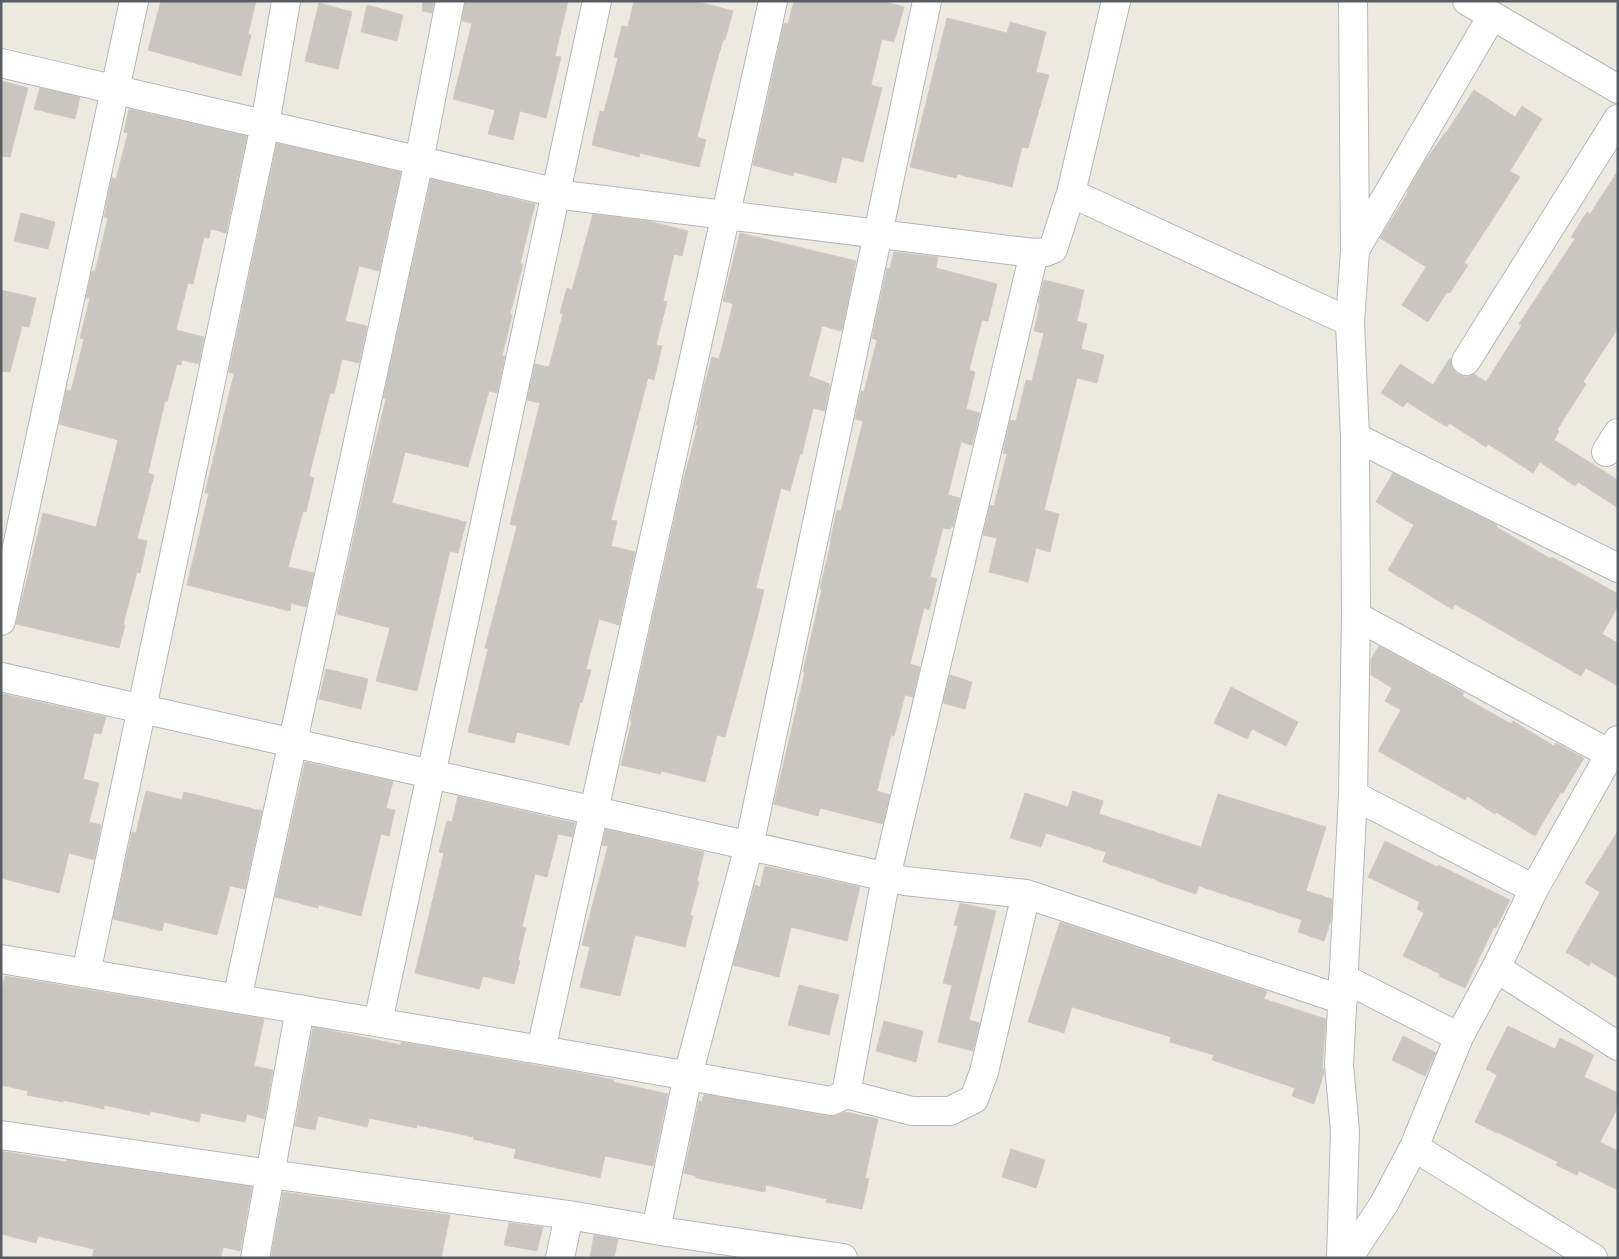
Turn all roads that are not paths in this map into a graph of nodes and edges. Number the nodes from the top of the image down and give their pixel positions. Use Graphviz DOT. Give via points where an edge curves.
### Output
graph roads {
  1 [pos="134,1"];
  2 [pos="286,1"];
  3 [pos="450,1"];
  4 [pos="597,1"];
  5 [pos="773,1"];
  6 [pos="927,1"];
  7 [pos="1116,1"];
  8 [pos="1353,1"];
  9 [pos="1467,1"];
  10 [pos="1492,16"];
  11 [pos="1,64"];
  12 [pos="1618,89"];
  13 [pos="115,90"];
  14 [pos="1618,119"];
  15 [pos="265,125"];
  16 [pos="420,161"];
  17 [pos="557,193"];
  18 [pos="1071,193"];
  19 [pos="726,215"];
  20 [pos="878,234"];
  21 [pos="1354,251"];
  22 [pos="1034,253"];
  23 [pos="1350,322"];
  24 [pos="1466,361"];
  25 [pos="1355,437"];
  26 [pos="1618,568"];
  27 [pos="1356,616"];
  28 [pos="1,621"];
  29 [pos="1,677"];
  30 [pos="142,708"];
  31 [pos="293,743"];
  32 [pos="1614,747"];
  33 [pos="432,774"];
  34 [pos="1353,795"];
  35 [pos="594,811"];
  36 [pos="749,846"];
  37 [pos="886,877"];
  38 [pos="1534,889"];
  39 [pos="1026,894"];
  40 [pos="1,959"];
  41 [pos="1496,968"];
  42 [pos="86,974"];
  43 [pos="1343,989"];
  44 [pos="237,999"];
  45 [pos="300,1009"];
  46 [pos="378,1022"];
  47 [pos="1459,1037"];
  48 [pos="1618,1046"];
  49 [pos="541,1050"];
  50 [pos="688,1075"];
  51 [pos="846,1094"];
  52 [pos="1,1135"];
  53 [pos="1414,1147"];
  54 [pos="270,1174"];
  55 [pos="569,1215"];
  56 [pos="656,1230"];
  57 [pos="255,1258"];
  58 [pos="560,1258"];
  59 [pos="843,1258"];
  60 [pos="1341,1258"];
  61 [pos="1348,1258"];
  62 [pos="1593,1258"];
  1 -- 13 [label="street"];
  2 -- 15 [label="street"];
  3 -- 16 [label="street"];
  4 -- 17 [label="street"];
  5 -- 19 [label="street"];
  6 -- 20 [label="street"];
  7 -- 18 [label="street"];
  8 -- 21 [label="street"];
  9 -- 10 [label="street"];
  10 -- 12 [label="street"];
  10 -- 21 [label="street"];
  11 -- 13 [label="street"];
  13 -- 15 [label="street"];
  13 -- 28 [label="street"];
  14 -- 24 [label="street"];
  15 -- 16 [label="street"];
  15 -- 30 [label="street"];
  16 -- 17 [label="street"];
  16 -- 31 [label="street"];
  17 -- 19 [label="street"];
  17 -- 33 [label="street"];
  18 -- 22 [label="street" via="1053,249"];
  18 -- 23 [label="street"];
  19 -- 20 [label="street"];
  19 -- 35 [label="street"];
  20 -- 22 [label="street"];
  20 -- 36 [label="street"];
  21 -- 23 [label="street"];
  22 -- 37 [label="street"];
  23 -- 25 [label="street"];
  25 -- 26 [label="street"];
  25 -- 27 [label="street"];
  27 -- 32 [label="street"];
  27 -- 34 [label="street"];
  29 -- 30 [label="street"];
  30 -- 31 [label="street"];
  30 -- 42 [label="street"];
  31 -- 33 [label="street"];
  31 -- 44 [label="street"];
  32 -- 38 [label="street"];
  33 -- 35 [label="street"];
  33 -- 46 [label="street"];
  34 -- 38 [label="street"];
  34 -- 43 [label="street"];
  35 -- 36 [label="street"];
  35 -- 49 [label="street"];
  36 -- 37 [label="street"];
  36 -- 50 [label="street"];
  37 -- 39 [label="street" via="905,882"];
  37 -- 51 [label="street"];
  38 -- 41 [label="street"];
  39 -- 43 [label="street"];
  39 -- 51 [label="street" via="984,1072 974,1100 950,1111 912,1111"];
  40 -- 42 [label="street"];
  41 -- 47 [label="street"];
  41 -- 48 [label="street"];
  42 -- 44 [label="street"];
  43 -- 47 [label="street"];
  43 -- 60 [label="street" via="1339,1065 1345,1131"];
  44 -- 45 [label="street"];
  45 -- 46 [label="street"];
  45 -- 54 [label="street"];
  46 -- 49 [label="street"];
  47 -- 53 [label="street"];
  49 -- 50 [label="street"];
  50 -- 51 [label="street" via="831,1101"];
  50 -- 56 [label="street"];
  52 -- 54 [label="street"];
  53 -- 61 [label="street" via="1384,1204"];
  53 -- 62 [label="street"];
  54 -- 55 [label="street"];
  54 -- 57 [label="street"];
  55 -- 56 [label="street"];
  55 -- 58 [label="street"];
  56 -- 59 [label="street"];
}
